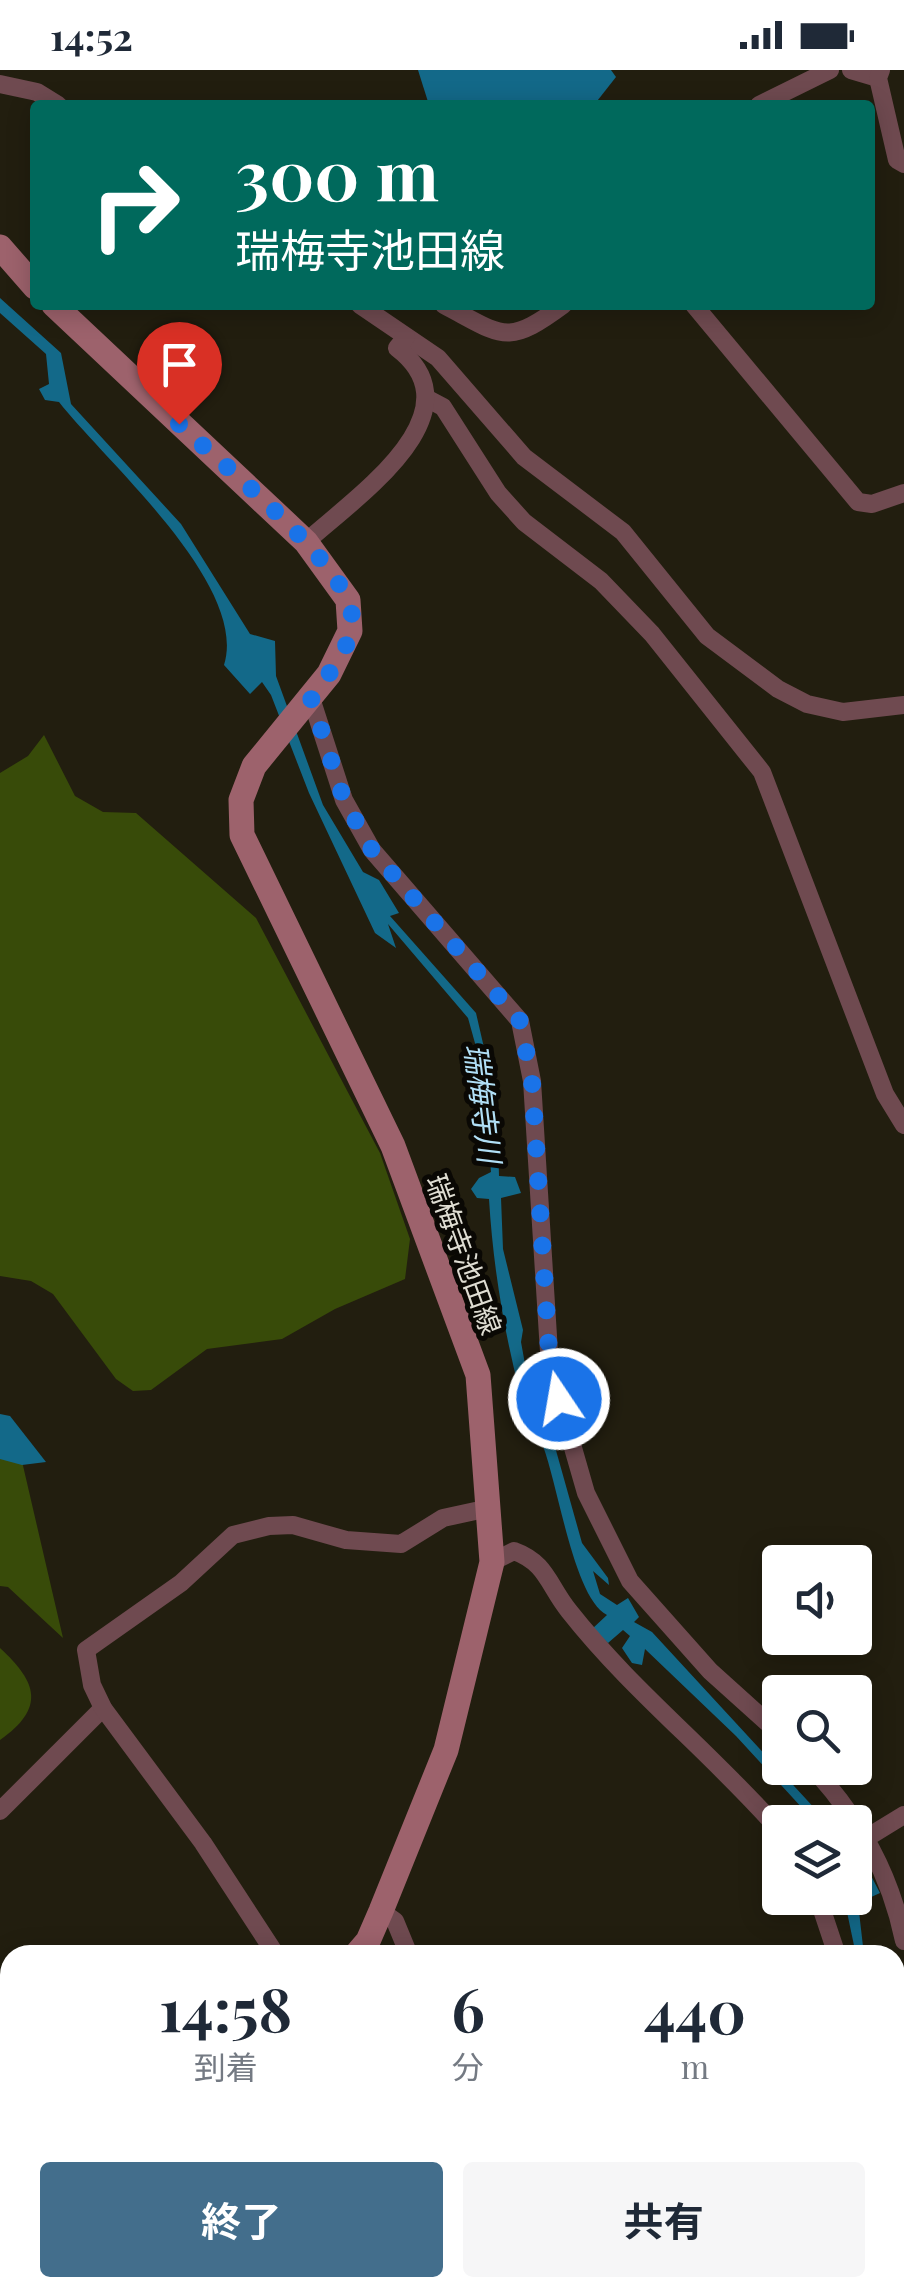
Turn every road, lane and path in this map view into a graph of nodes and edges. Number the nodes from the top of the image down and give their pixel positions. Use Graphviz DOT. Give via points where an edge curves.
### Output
graph roads {
  1 [pos="830,70"];
  2 [pos="851,70"];
  3 [pos="879,74"];
  4 [pos="0,84"];
  5 [pos="50,100"];
  6 [pos="769,100"];
  7 [pos="904,164"];
  8 [pos="0,246"];
  9 [pos="30,281"];
  10 [pos="59,310"];
  11 [pos="372,310"];
  12 [pos="453,310"];
  13 [pos="555,310"];
  14 [pos="698,310"];
  15 [pos="406,337"];
  16 [pos="426,398"];
  17 [pos="904,493"];
  18 [pos="306,542"];
  19 [pos="311,698"];
  20 [pos="904,705"];
  21 [pos="904,1125"];
  22 [pos="488,1508"];
  23 [pos="492,1562"];
  24 [pos="103,1708"];
  25 [pos="762,1718"];
  26 [pos="827,1785"];
  27 [pos="842,1805"];
  28 [pos="762,1810"];
  29 [pos="0,1812"];
  30 [pos="904,1816"];
  31 [pos="872,1835"];
  32 [pos="872,1845"];
  33 [pos="382,1911"];
  34 [pos="823,1915"];
  35 [pos="904,1942"];
  36 [pos="269,1945"];
  37 [pos="365,1945"];
  38 [pos="405,1945"];
  39 [pos="833,1945"];
  1 -- 6 [label="street"];
  2 -- 3 [label="street"];
  3 -- 7 [label="street" via="897,160"];
  4 -- 5 [label="street"];
  8 -- 9 [label="main road"];
  10 -- 18 [label="main road"];
  11 -- 15 [label="street"];
  12 -- 13 [label="street" via="495,332 515,334"];
  14 -- 17 [label="street" via="858,502"];
  15 -- 16 [label="street" via="397,348 414,361"];
  15 -- 20 [label="street" via="447,368 524,457 622,532 707,636 807,704 843,712"];
  16 -- 18 [label="street" via="411,443"];
  16 -- 21 [label="street" via="443,406 524,522 601,581 652,634 762,772 885,1094"];
  18 -- 19 [label="main road" via="339,582 352,615 340,658"];
  19 -- 22 [label="main road, 瑞梅寺池田線" via="254,766 239,817 247,851 312,971 393,1146 478,1375"];
  19 -- 25 [label="street" via="344,800 372,850 520,1021 532,1081 550,1368 586,1493 630,1581"];
  22 -- 23 [label="main road, 瑞梅寺池田線"];
  22 -- 24 [label="street" via="443,1518 401,1544 346,1540 292,1525 232,1535 181,1583 86,1650"];
  23 -- 28 [label="street" via="514,1551 536,1559 586,1634"];
  23 -- 33 [label="main road, 瑞梅寺池田線" via="446,1750"];
  24 -- 29 [label="street"];
  24 -- 36 [label="street"];
  26 -- 27 [label="street"];
  30 -- 31 [label="street"];
  32 -- 35 [label="street" via="893,1890"];
  33 -- 37 [label="main road, 瑞梅寺池田線"];
  33 -- 38 [label="street" via="395,1921"];
  34 -- 39 [label="street"];
}
